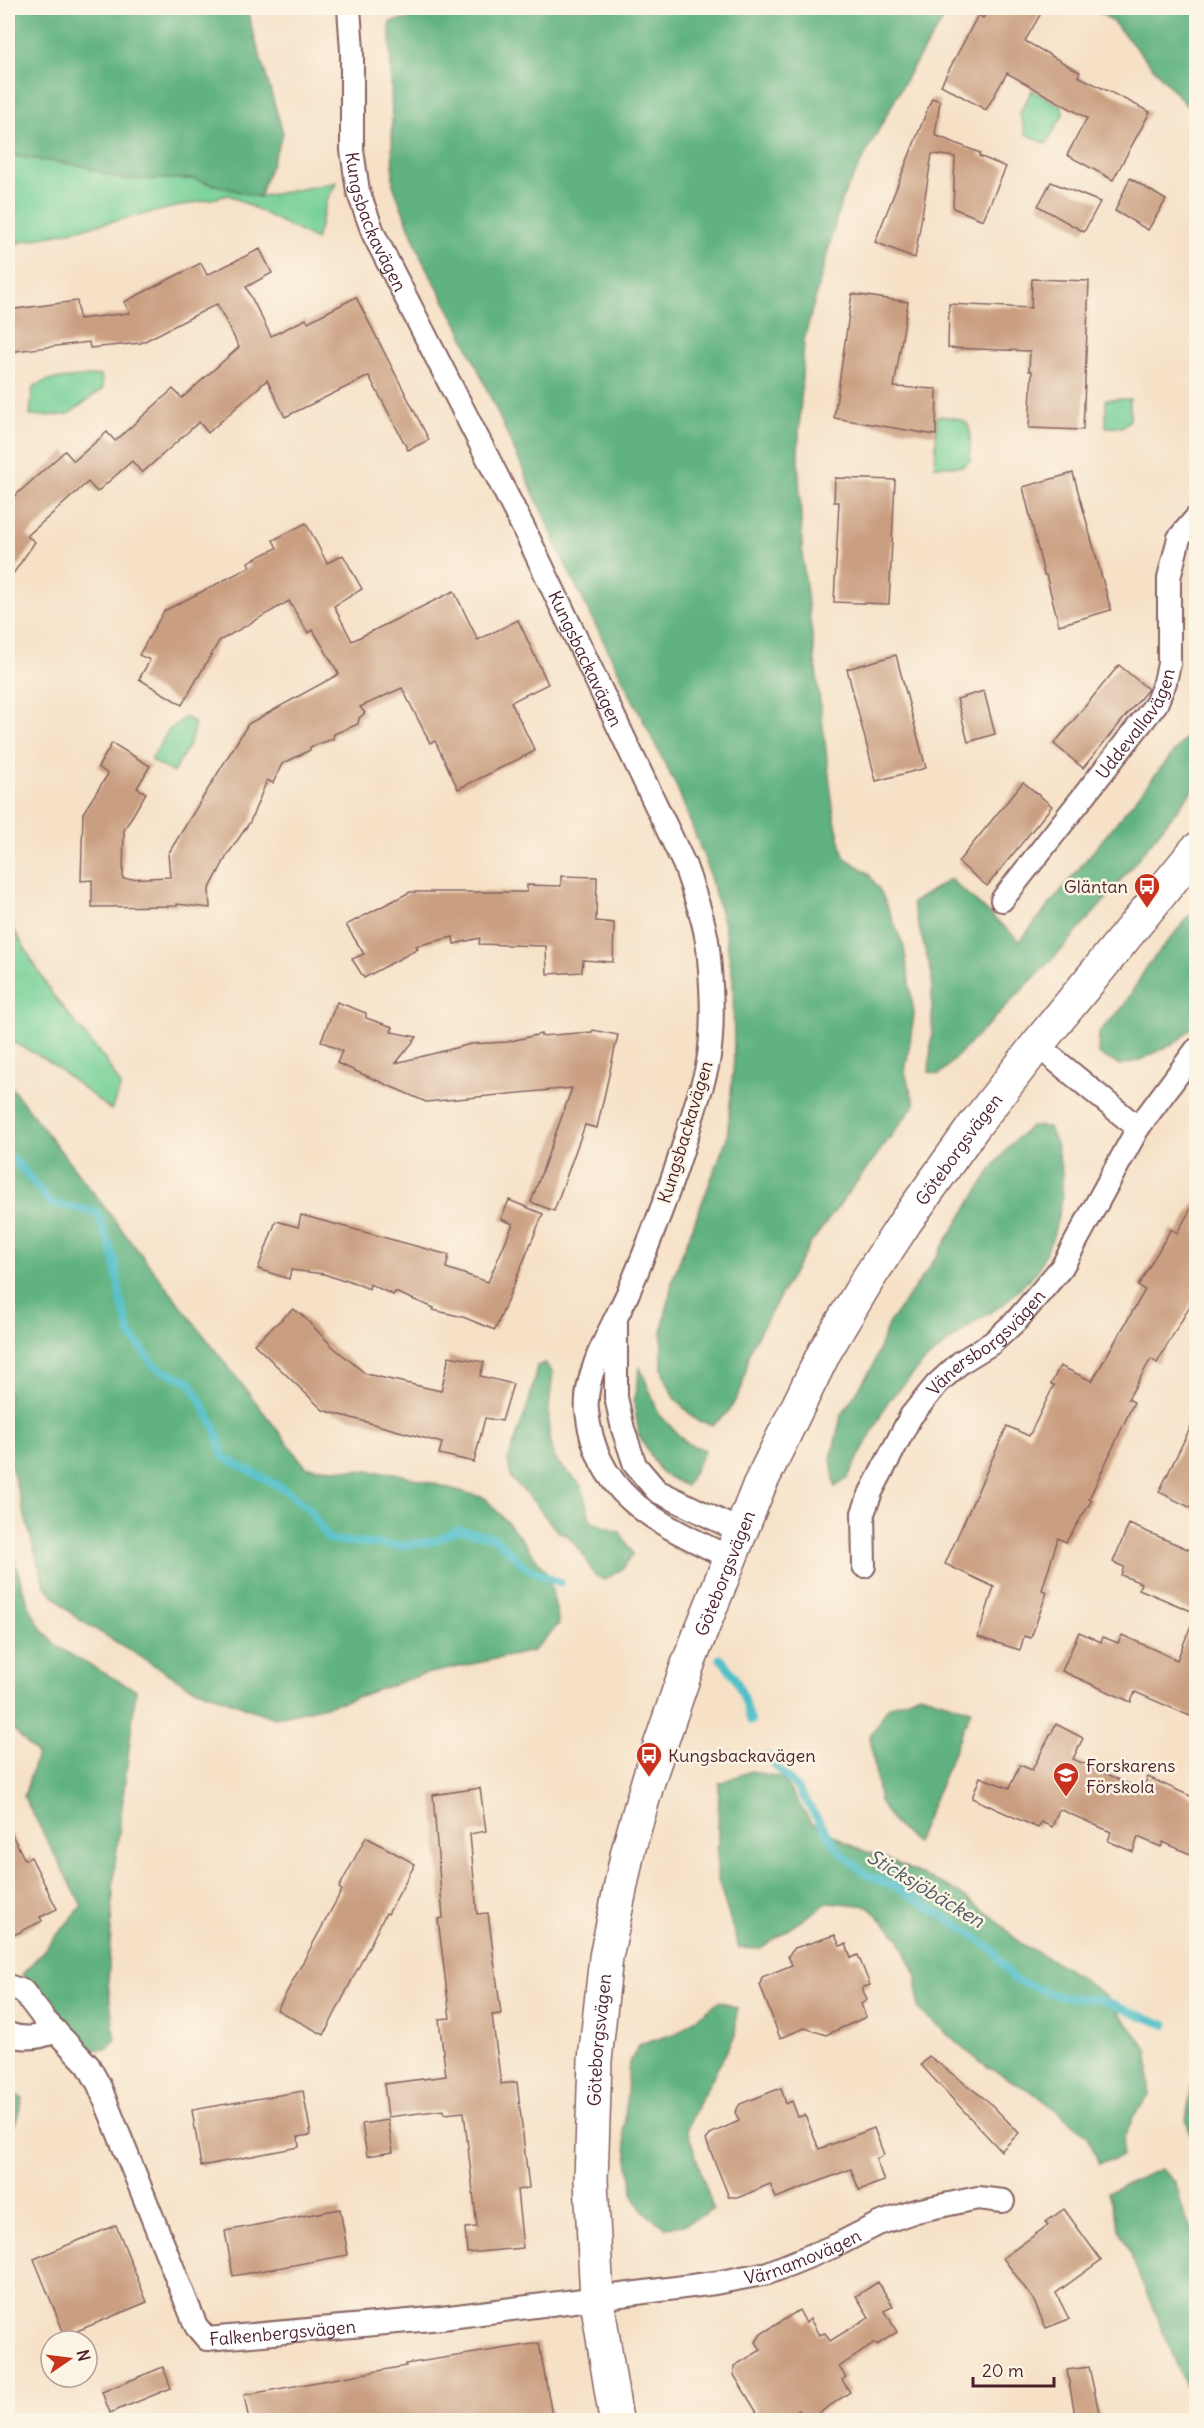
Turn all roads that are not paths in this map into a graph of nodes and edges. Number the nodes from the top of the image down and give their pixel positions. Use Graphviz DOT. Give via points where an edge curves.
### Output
graph roads {
  1 [pos="349,8"];
  2 [pos="1197,518"];
  3 [pos="1197,850"];
  4 [pos="1002,900"];
  5 [pos="1036,1045"];
  6 [pos="1197,1050"];
  7 [pos="1138,1128"];
  8 [pos="616,1319"];
  9 [pos="735,1545"];
  10 [pos="864,1566"];
  11 [pos="8,1986"];
  12 [pos="56,2031"];
  13 [pos="8,2034"];
  14 [pos="1003,2201"];
  15 [pos="597,2300"];
  16 [pos="616,2421"];
  1 -- 8 [label="street, Kungsbackavägen" via="352,150 358,190 374,235 530,542 686,866 702,917 712,1000 708,1062 678,1166"];
  2 -- 4 [label="street, Uddevallavägen" via="1179,538 1169,578 1169,664 1156,704"];
  3 -- 5 [label="street, Göteborgsvägen"];
  5 -- 7 [label="street"];
  5 -- 9 [label="street, Göteborgsvägen" via="974,1126 868,1279 825,1351 759,1486"];
  6 -- 7 [label="street, Vänersborgsvägen"];
  7 -- 10 [label="street, Vänersborgsvägen" via="1062,1267 1017,1320 992,1343 961,1362 911,1416 863,1513"];
  8 -- 9 [label="street, Kungsbackavägen" via="616,1397 635,1465 657,1491"];
  8 -- 9 [label="street, Kungsbackavägen" via="593,1367 586,1410 594,1446 615,1486 644,1514"];
  9 -- 15 [label="street, Göteborgsvägen" via="649,1778 628,1851 606,1957 595,2060 591,2180"];
  11 -- 12 [label="street, Falkenbergsvägen" via="23,1991"];
  12 -- 13 [label="street" via="41,2037 17,2038"];
  12 -- 15 [label="street, Falkenbergsvägen" via="88,2065 99,2085 195,2326 207,2339"];
  14 -- 15 [label="street, Värnamovägen" via="978,2198 916,2211 768,2273"];
  15 -- 16 [label="street, Göteborgsvägen"];
}
